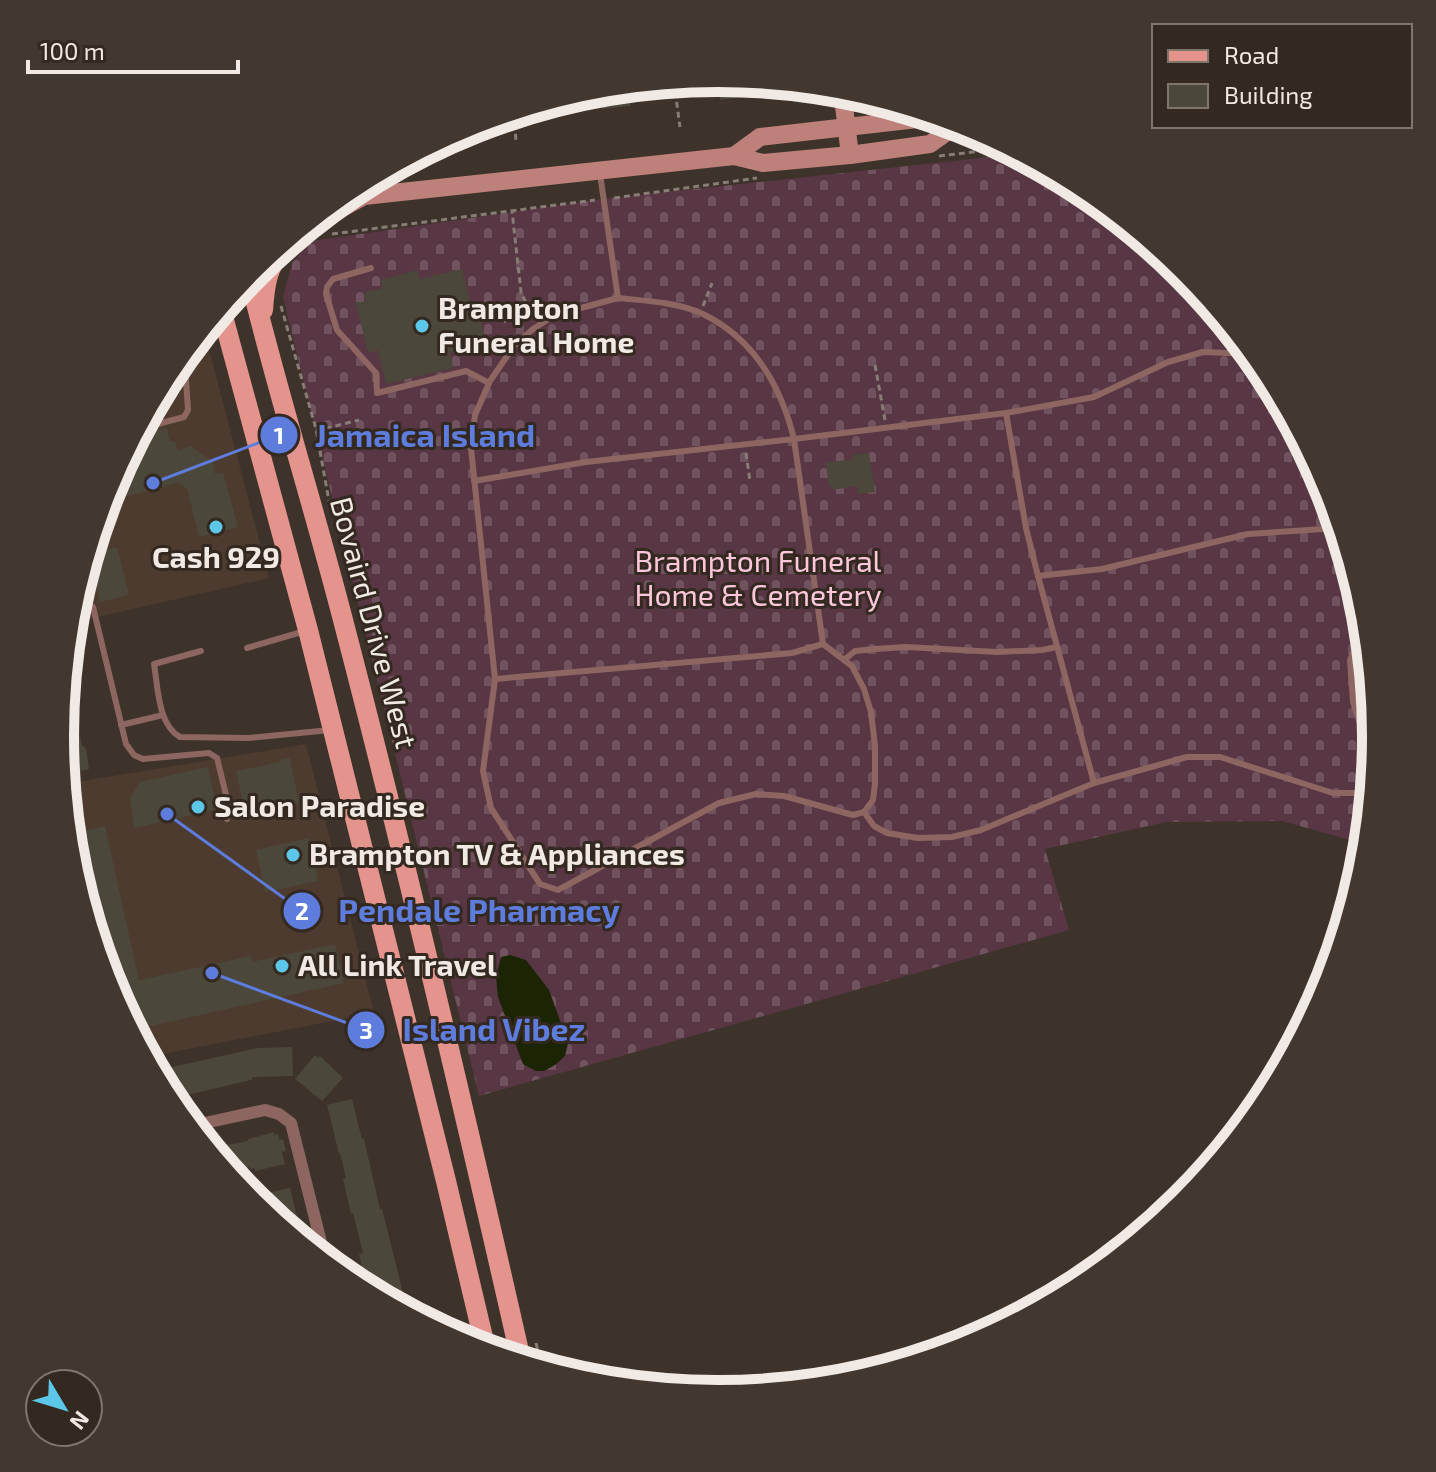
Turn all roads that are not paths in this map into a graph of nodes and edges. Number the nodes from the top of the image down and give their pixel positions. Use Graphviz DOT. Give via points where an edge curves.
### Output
graph roads {
  1 [pos="844,104"];
  2 [pos="906,120"];
  3 [pos="846,127"];
  4 [pos="947,135"];
  5 [pos="850,155"];
  6 [pos="734,156"];
  7 [pos="600,171"];
  8 [pos="375,191"];
  9 [pos="371,268"];
  10 [pos="266,278"];
  11 [pos="253,291"];
  12 [pos="618,298"];
  13 [pos="224,323"];
  14 [pos="261,326"];
  15 [pos="1236,353"];
  16 [pos="186,380"];
  17 [pos="489,383"];
  18 [pos="1006,413"];
  19 [pos="154,425"];
  20 [pos="794,439"];
  21 [pos="474,481"];
  22 [pos="1328,529"];
  23 [pos="1038,576"];
  24 [pos="93,607"];
  25 [pos="343,620"];
  26 [pos="308,630"];
  27 [pos="823,644"];
  28 [pos="1057,647"];
  29 [pos="247,648"];
  30 [pos="1355,648"];
  31 [pos="201,651"];
  32 [pos="844,660"];
  33 [pos="495,679"];
  34 [pos="163,715"];
  35 [pos="121,725"];
  36 [pos="1362,729"];
  37 [pos="333,730"];
  38 [pos="1094,783"];
  39 [pos="1359,793"];
  40 [pos="864,812"];
  41 [pos="227,819"];
  42 [pos="204,1123"];
  43 [pos="321,1243"];
  44 [pos="482,1335"];
  45 [pos="518,1348"];
  1 -- 3 [label="main road"];
  2 -- 3 [label="main road"];
  3 -- 5 [label="main road"];
  3 -- 6 [label="main road" via="760,137"];
  4 -- 5 [label="main road" via="930,144"];
  5 -- 6 [label="main road" via="763,163"];
  6 -- 7 [label="main road"];
  7 -- 8 [label="main road"];
  7 -- 12 [label="lane"];
  9 -- 17 [label="lane" via="333,279 326,294 335,328 371,366 377,393 466,371"];
  10 -- 14 [label="main road"];
  11 -- 14 [label="main road, Bovaird Drive West"];
  12 -- 17 [label="lane" via="555,315 533,329"];
  12 -- 20 [label="lane" via="700,313 725,327 763,364 788,413"];
  13 -- 26 [label="main road"];
  14 -- 25 [label="main road, Bovaird Drive West"];
  15 -- 18 [label="lane" via="1203,352 1168,362 1094,397"];
  16 -- 19 [label="lane" via="184,417"];
  17 -- 21 [label="lane" via="475,415"];
  18 -- 20 [label="lane"];
  18 -- 23 [label="lane"];
  20 -- 21 [label="lane" via="586,462"];
  20 -- 27 [label="lane"];
  21 -- 33 [label="lane"];
  22 -- 23 [label="lane" via="1248,534 1102,569"];
  23 -- 28 [label="lane"];
  24 -- 35 [label="lane"];
  25 -- 26 [label="main road"];
  25 -- 45 [label="main road, Bovaird Drive West"];
  26 -- 29 [label="lane"];
  26 -- 37 [label="main road"];
  27 -- 32 [label="lane"];
  27 -- 33 [label="lane" via="792,653"];
  28 -- 32 [label="lane" via="997,652 906,647 855,651"];
  28 -- 38 [label="lane"];
  30 -- 36 [label="lane" via="1350,660 1353,702"];
  31 -- 34 [label="lane" via="154,664"];
  32 -- 40 [label="lane" via="864,689 871,712 875,784"];
  33 -- 40 [label="lane" via="483,771 491,808 540,884 558,890 719,803 756,794 853,815"];
  34 -- 35 [label="lane"];
  34 -- 37 [label="lane" via="171,732 180,737 248,738"];
  35 -- 41 [label="lane" via="126,744 143,759 209,753 217,758"];
  37 -- 44 [label="main road"];
  38 -- 39 [label="lane" via="1187,757 1220,757 1333,793"];
  38 -- 40 [label="lane" via="952,837 887,833"];
  42 -- 43 [label="street" via="265,1110 291,1123"];
}
